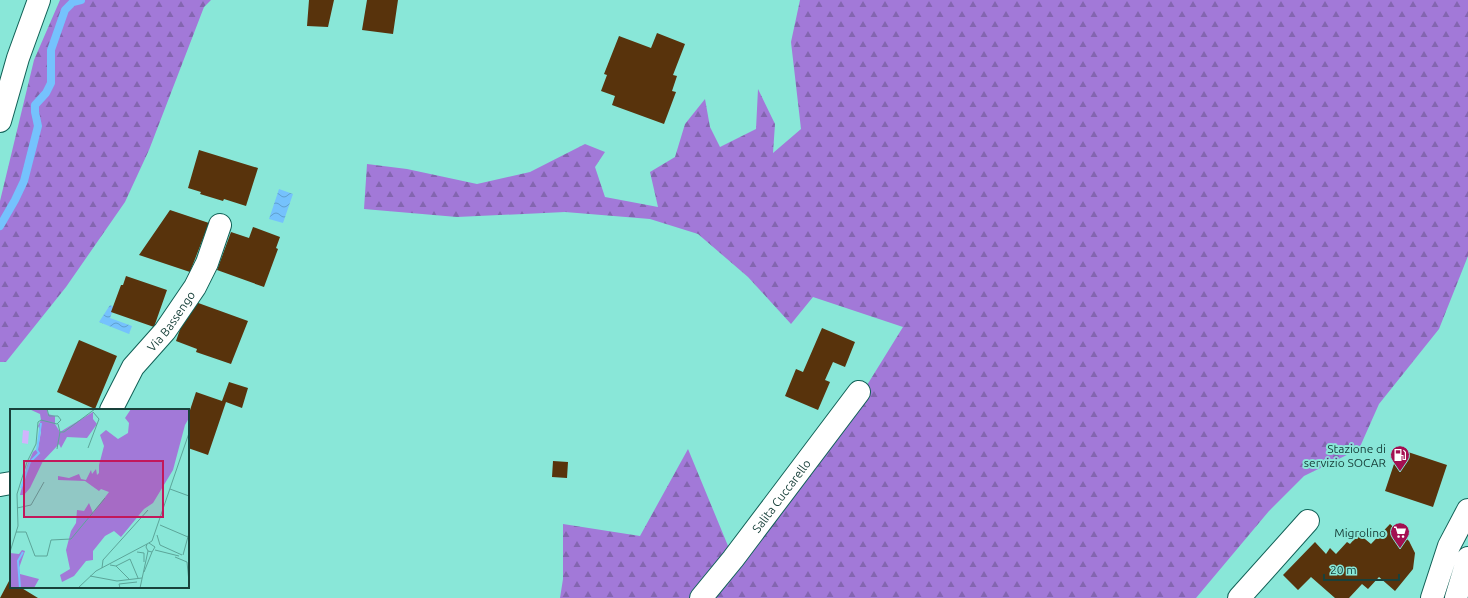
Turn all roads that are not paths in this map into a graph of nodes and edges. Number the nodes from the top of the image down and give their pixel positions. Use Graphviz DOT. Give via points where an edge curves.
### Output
graph roads {
  1 [pos="39,0"];
  2 [pos="0,121"];
  3 [pos="220,225"];
  4 [pos="860,392"];
  5 [pos="112,409"];
  6 [pos="10,483"];
  7 [pos="0,485"];
  8 [pos="1468,510"];
  9 [pos="1308,521"];
  10 [pos="1468,558"];
  11 [pos="701,598"];
  12 [pos="1239,598"];
  13 [pos="1432,598"];
  14 [pos="1456,598"];
  1 -- 2 [label="street" via="18,58"];
  3 -- 5 [label="street, Via Bassengo" via="207,263 195,287 164,331 133,367"];
  4 -- 11 [label="street, Salita Cuccarello"];
  6 -- 7 [label="street"];
  8 -- 13 [label="street" via="1449,546"];
  9 -- 12 [label="street"];
  10 -- 14 [label="street"];
}
